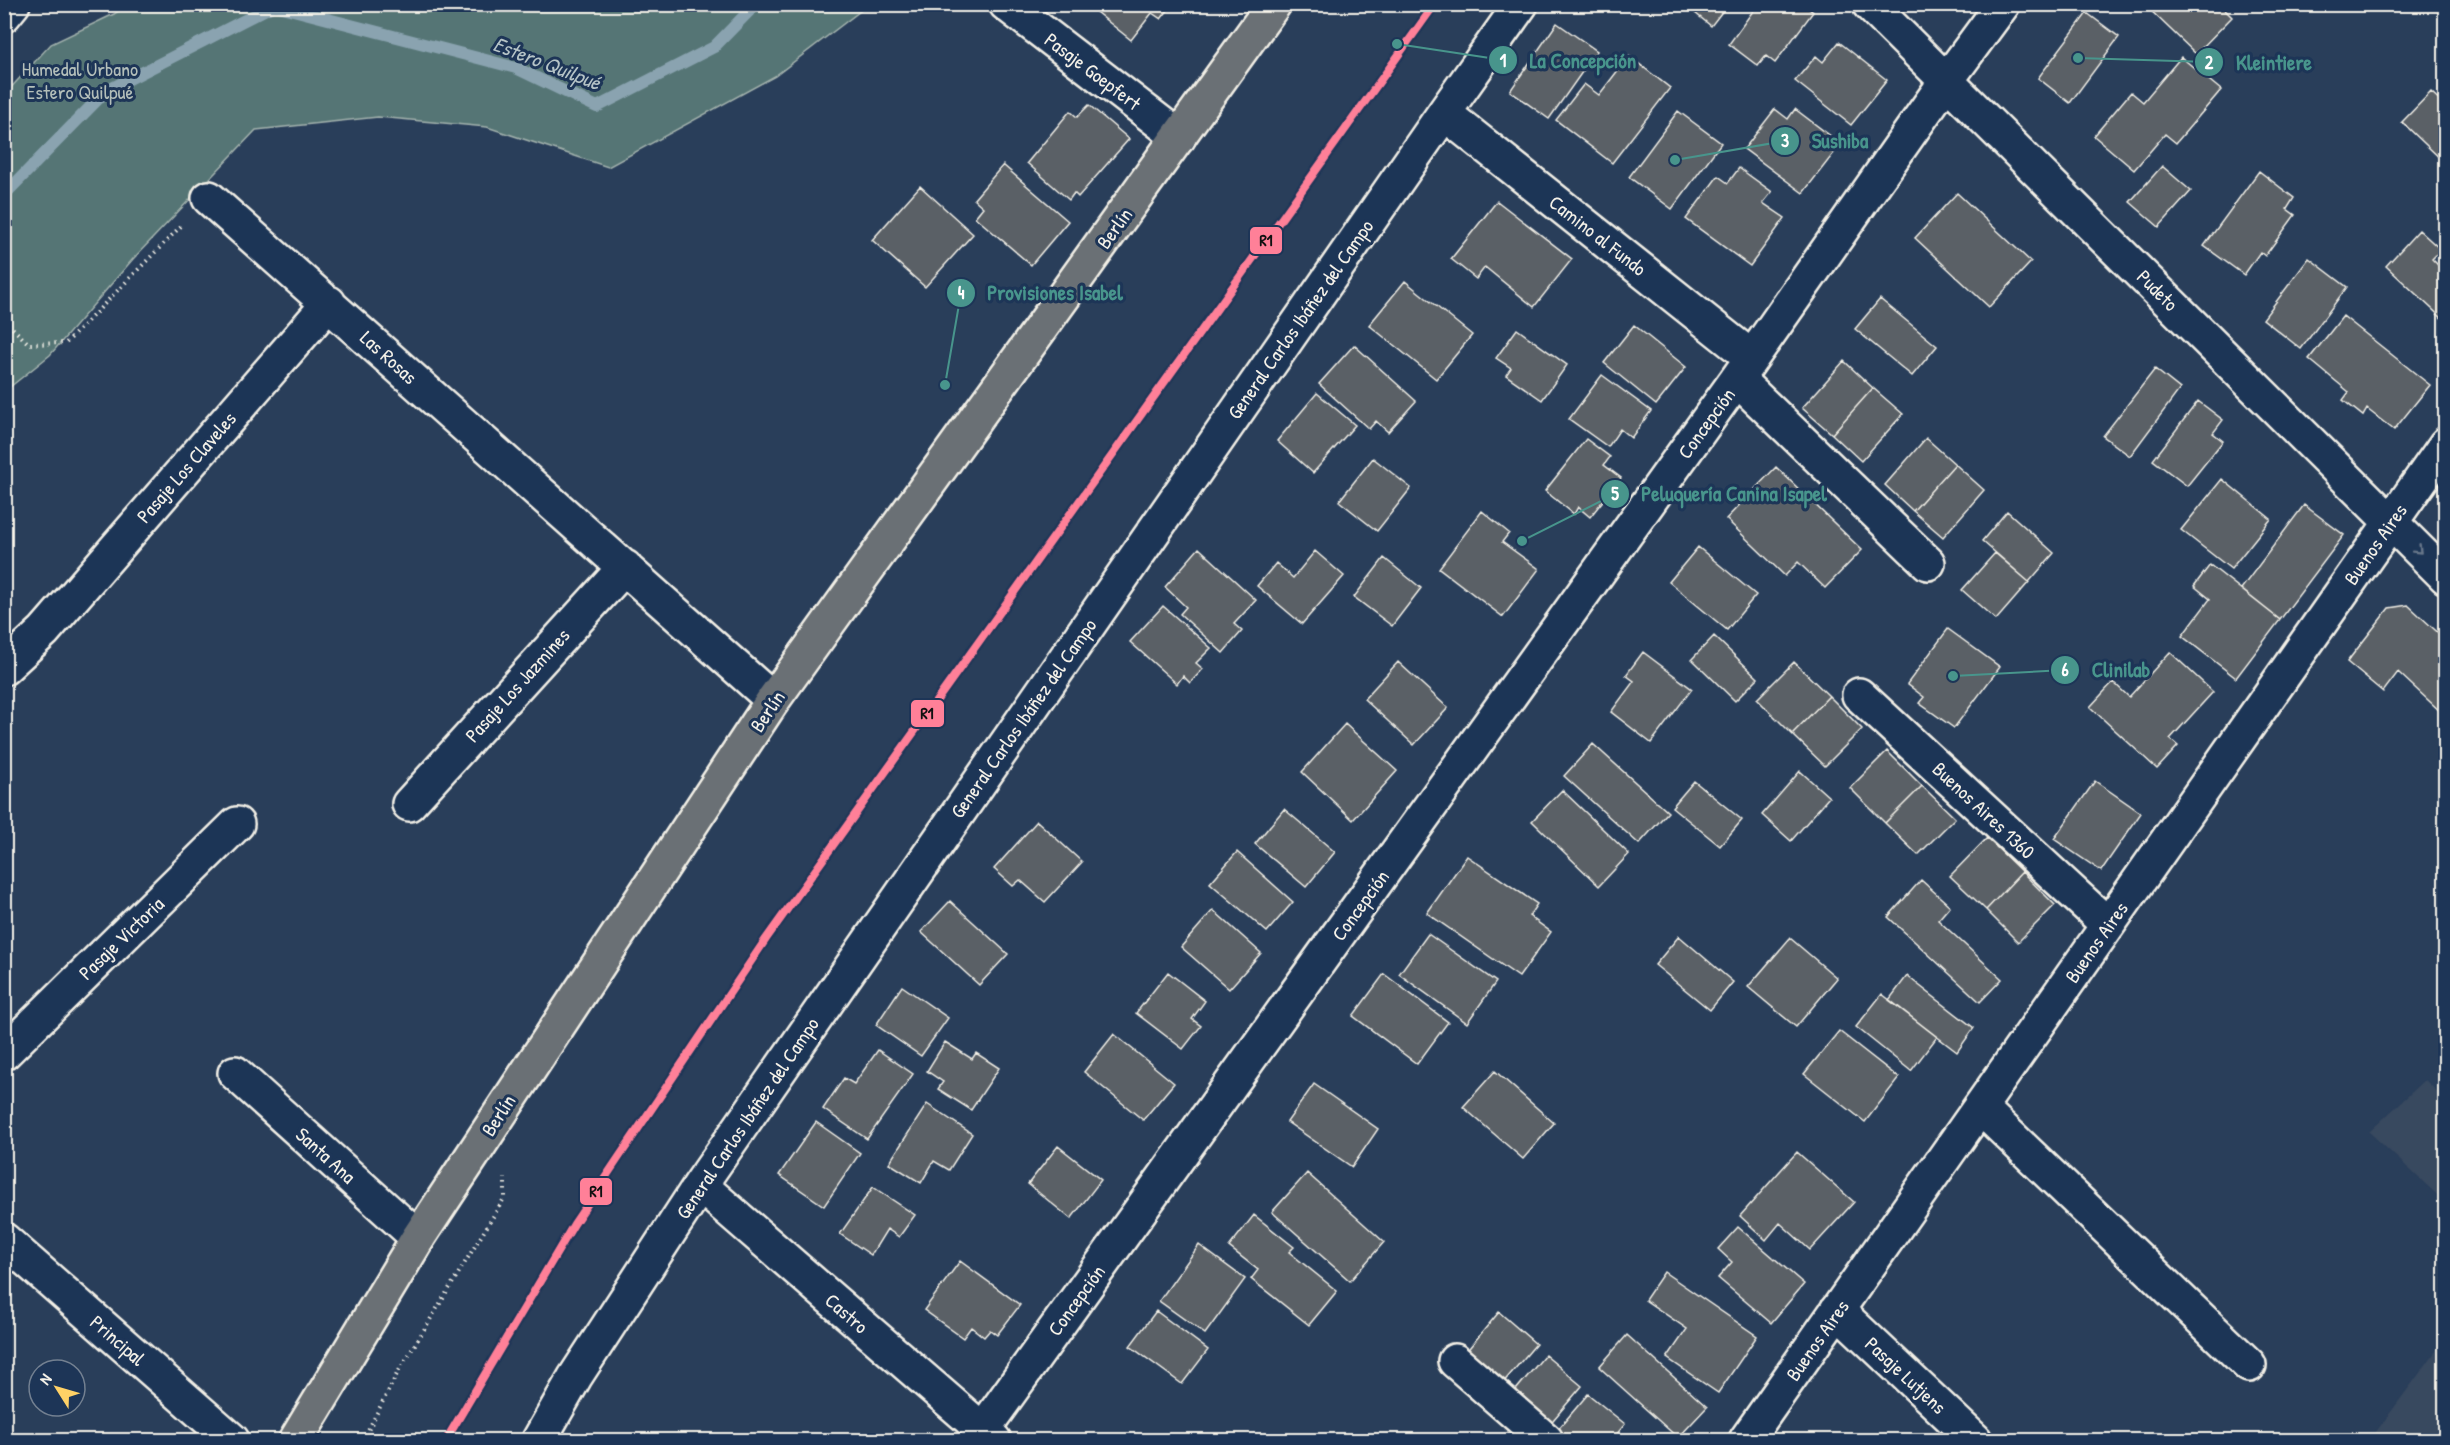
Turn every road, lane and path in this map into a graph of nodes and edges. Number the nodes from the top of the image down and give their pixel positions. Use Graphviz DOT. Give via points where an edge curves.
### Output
graph roads {
  1 [pos="14,4"];
  2 [pos="1006,4"];
  3 [pos="1274,4"];
  4 [pos="1521,4"];
  5 [pos="1869,4"];
  6 [pos="2003,4"];
  7 [pos="4,15"];
  8 [pos="1947,80"];
  9 [pos="1443,112"];
  10 [pos="1179,137"];
  11 [pos="208,198"];
  12 [pos="329,303"];
  13 [pos="4,320"];
  14 [pos="1744,368"];
  15 [pos="2445,444"];
  16 [pos="2390,522"];
  17 [pos="1928,563"];
  18 [pos="625,567"];
  19 [pos="2445,577"];
  20 [pos="4,668"];
  21 [pos="1859,695"];
  22 [pos="773,700"];
  23 [pos="409,804"];
  24 [pos="237,824"];
  25 [pos="2108,926"];
  26 [pos="4,1053"];
  27 [pos="235,1073"];
  28 [pos="1980,1107"];
  29 [pos="505,1174"];
  30 [pos="700,1185"];
  31 [pos="418,1238"];
  32 [pos="4,1240"];
  33 [pos="1837,1310"];
  34 [pos="1455,1361"];
  35 [pos="2248,1365"];
  36 [pos="988,1436"];
  37 [pos="232,1440"];
  38 [pos="296,1440"];
  39 [pos="363,1440"];
  40 [pos="539,1440"];
  41 [pos="1546,1440"];
  42 [pos="1746,1440"];
  43 [pos="1975,1440"];
  1 -- 7 [label="street"];
  2 -- 10 [label="street, Pasaje Goepfert"];
  3 -- 10 [label="main road, Berlín"];
  4 -- 9 [label="street, General Carlos Ibáñez del Campo"];
  5 -- 8 [label="street, Pudeto"];
  6 -- 8 [label="street, Concepción"];
  8 -- 14 [label="street, Concepción"];
  8 -- 16 [label="street, Pudeto"];
  9 -- 14 [label="street, Camino al Fundo"];
  9 -- 30 [label="street, General Carlos Ibáñez del Campo"];
  10 -- 22 [label="main road, Berlín"];
  11 -- 12 [label="street, Las Rosas"];
  11 -- 13 [label="path" via="66,343 29,344"];
  12 -- 18 [label="street, Las Rosas"];
  12 -- 20 [label="street, Pasaje Los Claveles" via="44,631"];
  14 -- 17 [label="street, Concepción"];
  14 -- 36 [label="street, Concepción"];
  15 -- 16 [label="street, Buenos Aires"];
  16 -- 19 [label="street, Pudeto, one-way"];
  16 -- 25 [label="street, Buenos Aires"];
  18 -- 22 [label="street, Las Rosas"];
  18 -- 23 [label="street, Pasaje Los Jazmines"];
  21 -- 25 [label="street, Buenos Aires 1360"];
  22 -- 31 [label="main road, Berlín"];
  24 -- 26 [label="street, Pasaje Victoria"];
  25 -- 28 [label="street, Buenos Aires"];
  27 -- 31 [label="street, Santa Ana"];
  28 -- 33 [label="street, Buenos Aires"];
  28 -- 35 [label="street"];
  29 -- 39 [label="path" via="505,1197 397,1374"];
  30 -- 36 [label="street, Castro"];
  30 -- 40 [label="street, General Carlos Ibáñez del Campo" via="575,1377"];
  31 -- 38 [label="main road, Berlín"];
  32 -- 37 [label="street, Principal"];
  33 -- 42 [label="street, Buenos Aires"];
  33 -- 43 [label="street, Pasaje Lutjens"];
  34 -- 41 [label="street"];
}
